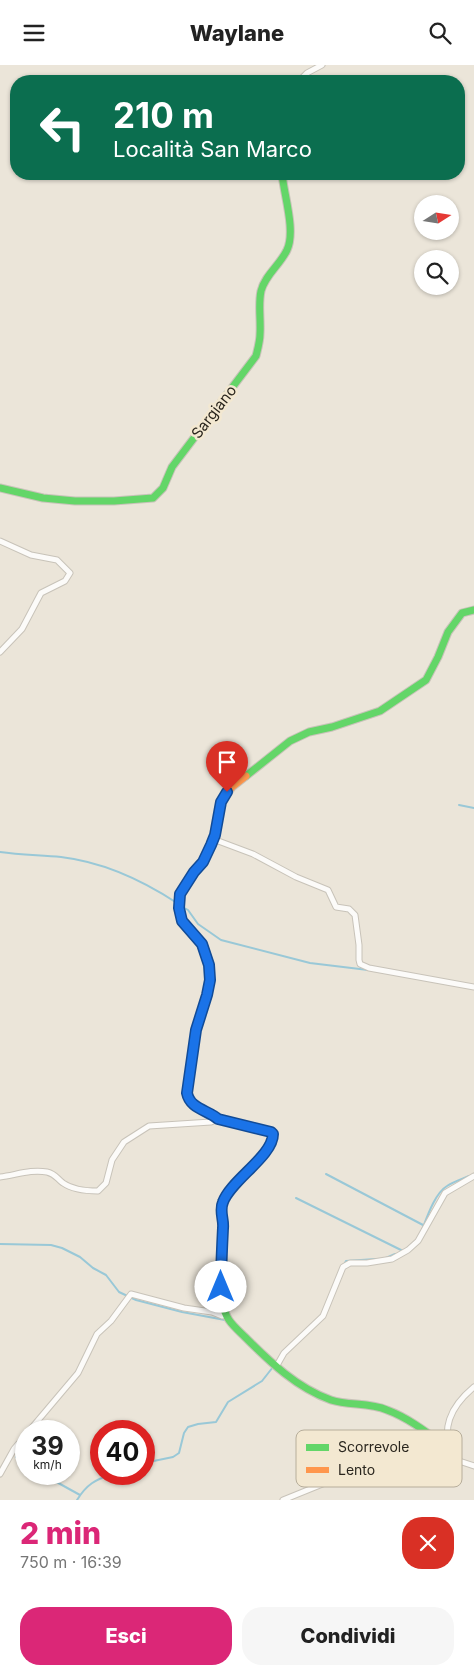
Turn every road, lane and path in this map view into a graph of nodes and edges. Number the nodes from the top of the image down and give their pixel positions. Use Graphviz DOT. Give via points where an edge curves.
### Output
graph roads {
  1 [pos="322,65"];
  2 [pos="305,75"];
  3 [pos="282,180"];
  4 [pos="0,488"];
  5 [pos="0,541"];
  6 [pos="474,610"];
  7 [pos="0,652"];
  8 [pos="213,839"];
  9 [pos="474,987"];
  10 [pos="218,1119"];
  11 [pos="474,1176"];
  12 [pos="0,1177"];
  13 [pos="227,1315"];
  14 [pos="275,1366"];
  15 [pos="474,1387"];
  16 [pos="38,1420"];
  17 [pos="422,1430"];
  18 [pos="447,1430"];
  19 [pos="15,1448"];
  20 [pos="462,1462"];
  21 [pos="474,1466"];
  22 [pos="0,1475"];
  23 [pos="316,1487"];
  24 [pos="283,1500"];
  1 -- 2 [label="street"];
  3 -- 4 [label="street, Sargiano" via="290,244 262,287 260,340 256,356 172,467 163,487 153,498 69,501"];
  5 -- 7 [label="street" via="31,555 57,560 70,573 65,581 41,593 22,629"];
  6 -- 8 [label="street" via="462,613 448,632 426,680 380,711 309,732 290,741 232,787 221,802"];
  8 -- 9 [label="street" via="328,890 336,907 348,909 355,915 360,964"];
  8 -- 10 [label="street" via="203,862 180,894 179,908 182,921 202,944 210,980 196,1030 188,1100"];
  10 -- 12 [label="street" via="149,1126 124,1142 112,1160 106,1183 98,1191 84,1191 47,1172 33,1170"];
  10 -- 13 [label="street" via="273,1134 266,1151 227,1193 221,1204 224,1226 221,1287"];
  11 -- 14 [label="street" via="445,1193 418,1241 408,1249 392,1259 350,1263 343,1267 323,1316 284,1353"];
  13 -- 14 [label="street"];
  13 -- 16 [label="street" via="129,1296 97,1334 78,1373"];
  14 -- 17 [label="street" via="301,1385 329,1399 375,1405"];
  15 -- 18 [label="street" via="451,1413"];
  19 -- 22 [label="street"];
  20 -- 21 [label="street"];
  23 -- 24 [label="street"];
}
